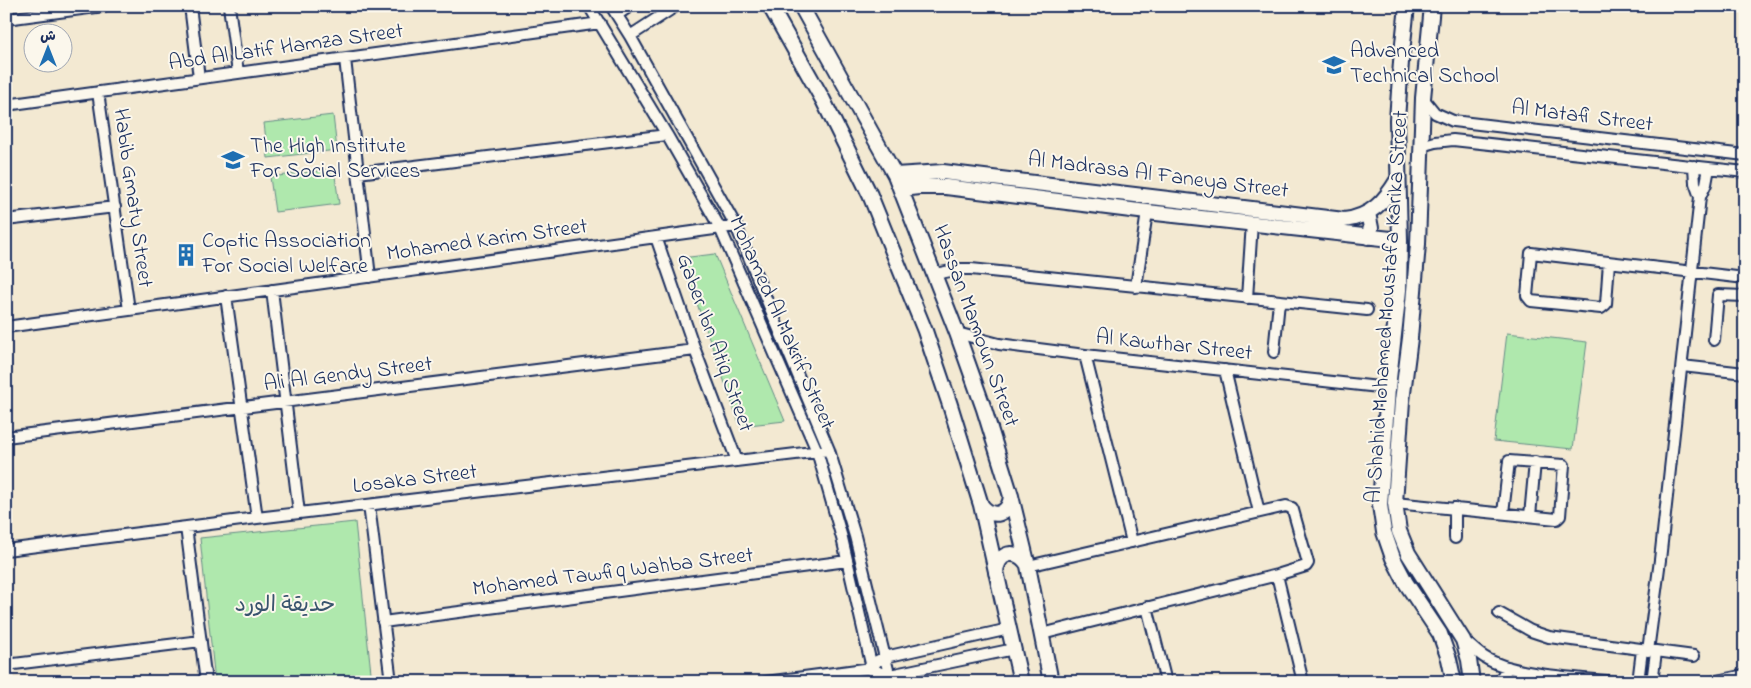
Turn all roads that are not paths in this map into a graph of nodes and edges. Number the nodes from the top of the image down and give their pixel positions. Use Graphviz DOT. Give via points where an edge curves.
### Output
graph roads {
  1 [pos="104,6"];
  2 [pos="190,6"];
  3 [pos="229,6"];
  4 [pos="589,6"];
  5 [pos="630,6"];
  6 [pos="676,6"];
  7 [pos="770,6"];
  8 [pos="801,6"];
  9 [pos="1407,6"];
  10 [pos="1432,6"];
  11 [pos="614,10"];
  12 [pos="6,19"];
  13 [pos="600,24"];
  14 [pos="630,36"];
  15 [pos="346,58"];
  16 [pos="238,73"];
  17 [pos="199,78"];
  18 [pos="98,92"];
  19 [pos="1423,98"];
  20 [pos="6,105"];
  21 [pos="1464,122"];
  22 [pos="667,134"];
  23 [pos="1463,142"];
  24 [pos="1421,146"];
  25 [pos="1745,155"];
  26 [pos="1694,166"];
  27 [pos="1709,168"];
  28 [pos="1745,172"];
  29 [pos="358,173"];
  30 [pos="895,175"];
  31 [pos="1398,178"];
  32 [pos="901,189"];
  33 [pos="1700,197"];
  34 [pos="114,207"];
  35 [pos="1148,212"];
  36 [pos="1368,213"];
  37 [pos="6,220"];
  38 [pos="1252,223"];
  39 [pos="736,226"];
  40 [pos="720,228"];
  41 [pos="656,237"];
  42 [pos="1368,237"];
  43 [pos="1400,240"];
  44 [pos="1609,262"];
  45 [pos="1692,272"];
  46 [pos="935,274"];
  47 [pos="370,277"];
  48 [pos="1745,278"];
  49 [pos="1136,287"];
  50 [pos="272,290"];
  51 [pos="226,296"];
  52 [pos="1745,296"];
  53 [pos="1247,298"];
  54 [pos="1279,302"];
  55 [pos="129,310"];
  56 [pos="1367,310"];
  57 [pos="6,327"];
  58 [pos="957,332"];
  59 [pos="1714,340"];
  60 [pos="695,350"];
  61 [pos="1274,352"];
  62 [pos="1085,355"];
  63 [pos="1682,366"];
  64 [pos="1225,370"];
  65 [pos="1745,373"];
  66 [pos="1388,388"];
  67 [pos="286,402"];
  68 [pos="241,408"];
  69 [pos="6,437"];
  70 [pos="829,450"];
  71 [pos="817,451"];
  72 [pos="737,461"];
  73 [pos="1535,462"];
  74 [pos="1011,496"];
  75 [pos="1395,503"];
  76 [pos="369,505"];
  77 [pos="981,505"];
  78 [pos="1456,508"];
  79 [pos="1259,512"];
  80 [pos="299,513"];
  81 [pos="1503,513"];
  82 [pos="1530,516"];
  83 [pos="257,518"];
  84 [pos="186,527"];
  85 [pos="1454,538"];
  86 [pos="1132,542"];
  87 [pos="6,550"];
  88 [pos="847,562"];
  89 [pos="1028,566"];
  90 [pos="996,573"];
  91 [pos="1277,574"];
  92 [pos="1147,607"];
  93 [pos="1498,613"];
  94 [pos="383,622"];
  95 [pos="1010,629"];
  96 [pos="1042,634"];
  97 [pos="1463,640"];
  98 [pos="201,641"];
  99 [pos="1014,650"];
  100 [pos="1649,651"];
  101 [pos="1694,656"];
  102 [pos="886,657"];
  103 [pos="6,665"];
  104 [pos="1508,667"];
  105 [pos="872,668"];
  106 [pos="1745,675"];
  107 [pos="891,678"];
  108 [pos="800,680"];
  109 [pos="206,682"];
  110 [pos="391,682"];
  111 [pos="766,682"];
  112 [pos="874,682"];
  113 [pos="1021,682"];
  114 [pos="1051,682"];
  115 [pos="1166,682"];
  116 [pos="1303,682"];
  117 [pos="1454,682"];
  118 [pos="1472,682"];
  119 [pos="1501,682"];
  120 [pos="1616,682"];
  121 [pos="1638,682"];
  122 [pos="1652,682"];
  123 [pos="1712,682"];
  1 -- 12 [label="street"];
  2 -- 17 [label="street"];
  3 -- 16 [label="street"];
  4 -- 13 [label="street, Mohamed Al Makrif Street"];
  5 -- 11 [label="street"];
  6 -- 14 [label="street"];
  7 -- 77 [label="main road" via="823,100 870,195 925,331"];
  8 -- 30 [label="main road, Hassan Mamoun Street"];
  9 -- 31 [label="main road, Al Shahid Mohamed Moustafa Karika Street" via="1398,91"];
  10 -- 19 [label="main road, Al Shahid Mohamed Moustafa Karika Street"];
  11 -- 14 [label="street, Mohamed Al Makrif Street"];
  13 -- 15 [label="street, Abd Al Latif Hamza Street"];
  13 -- 22 [label="street, Mohamed Al Makrif Street"];
  14 -- 39 [label="street, Mohamed Al Makrif Street"];
  15 -- 16 [label="street, Abd Al Latif Hamza Street"];
  15 -- 29 [label="street"];
  16 -- 17 [label="street, Abd Al Latif Hamza Street"];
  17 -- 18 [label="street, Abd Al Latif Hamza Street"];
  18 -- 20 [label="street, Abd Al Latif Hamza Street"];
  18 -- 34 [label="street, Habib Gmaty Street"];
  19 -- 21 [label="street, Al Matafi Street" via="1441,117"];
  19 -- 24 [label="main road, Al Shahid Mohamed Moustafa Karika Street"];
  21 -- 23 [label="street" via="1458,130"];
  21 -- 25 [label="street, Al Matafi Street"];
  22 -- 29 [label="street"];
  22 -- 40 [label="street, Mohamed Al Makrif Street"];
  23 -- 24 [label="street, Al Matafi Street" via="1444,141"];
  23 -- 26 [label="street, Al Matafi Street"];
  24 -- 75 [label="main road, Al Shahid Mohamed Moustafa Karika Street" via="1417,253"];
  26 -- 27 [label="street, Al Matafi Street"];
  26 -- 33 [label="street"];
  27 -- 28 [label="street, Al Matafi Street"];
  27 -- 33 [label="street"];
  29 -- 47 [label="street"];
  30 -- 32 [label="main road, Hassan Mamoun Street"];
  30 -- 36 [label="main road, Al Madrasa Al Faneya Street" via="943,172 1344,220"];
  31 -- 36 [label="main road, Al Madrasa Al Faneya Street" via="1384,201"];
  31 -- 43 [label="main road, Al Shahid Mohamed Moustafa Karika Street"];
  32 -- 35 [label="main road, Al Madrasa Al Faneya Street" via="946,187"];
  32 -- 46 [label="main road, Hassan Mamoun Street"];
  33 -- 45 [label="street"];
  34 -- 37 [label="street"];
  34 -- 55 [label="street, Habib Gmaty Street"];
  35 -- 38 [label="main road, Al Madrasa Al Faneya Street"];
  35 -- 49 [label="street"];
  36 -- 42 [label="main road" via="1371,228"];
  38 -- 42 [label="main road, Al Madrasa Al Faneya Street"];
  38 -- 53 [label="street"];
  39 -- 40 [label="street, Mohamed Karim Street"];
  39 -- 70 [label="street, Mohamed Al Makrif Street"];
  40 -- 41 [label="street, Mohamed Karim Street"];
  40 -- 71 [label="street, Mohamed Al Makrif Street"];
  41 -- 47 [label="street, Mohamed Karim Street"];
  41 -- 60 [label="street, Gaber Ibn Atiq Street"];
  42 -- 43 [label="main road, Al Madrasa Al Faneya Street"];
  43 -- 66 [label="main road, Al Shahid Mohamed Moustafa Karika Street" via="1399,290"];
  44 -- 44 [label="street" via="1531,253 1527,296 1531,301 1604,307"];
  44 -- 45 [label="street"];
  45 -- 48 [label="street"];
  45 -- 63 [label="street"];
  46 -- 49 [label="street" via="966,268"];
  46 -- 58 [label="main road, Hassan Mamoun Street"];
  47 -- 50 [label="street, Mohamed Karim Street"];
  49 -- 53 [label="street"];
  50 -- 51 [label="street, Mohamed Karim Street"];
  50 -- 67 [label="street"];
  51 -- 55 [label="street, Mohamed Karim Street"];
  51 -- 68 [label="street"];
  52 -- 59 [label="street" via="1718,295"];
  53 -- 54 [label="street"];
  54 -- 56 [label="street"];
  54 -- 61 [label="street"];
  55 -- 57 [label="street, Mohamed Karim Street"];
  58 -- 62 [label="street, Al Kawthar Street" via="1000,344"];
  58 -- 74 [label="main road, Hassan Mamoun Street"];
  60 -- 67 [label="street, Ali Al Gendy Street"];
  60 -- 72 [label="street, Gaber Ibn Atiq Street"];
  62 -- 64 [label="street, Al Kawthar Street"];
  62 -- 86 [label="street"];
  63 -- 65 [label="street"];
  63 -- 100 [label="street"];
  64 -- 66 [label="street, Al Kawthar Street"];
  64 -- 79 [label="street"];
  66 -- 117 [label="main road, Al Shahid Mohamed Moustafa Karika Street" via="1380,492 1384,532 1399,571 1440,634"];
  67 -- 68 [label="street, Ali Al Gendy Street"];
  67 -- 80 [label="street"];
  68 -- 69 [label="street, Ali Al Gendy Street"];
  68 -- 83 [label="street"];
  70 -- 71 [label="street, Losaka Street"];
  70 -- 102 [label="street, Mohamed Al Makrif Street"];
  71 -- 72 [label="street, Losaka Street"];
  71 -- 88 [label="street, Mohamed Al Makrif Street"];
  72 -- 76 [label="street, Losaka Street"];
  73 -- 81 [label="street" via="1508,462"];
  73 -- 82 [label="street"];
  73 -- 82 [label="street" via="1564,465 1563,486 1559,518"];
  74 -- 77 [label="main road" via="1010,504 1000,514 985,511"];
  74 -- 89 [label="main road, Hassan Mamoun Street"];
  75 -- 78 [label="street"];
  75 -- 97 [label="main road, Al Shahid Mohamed Moustafa Karika Street" via="1399,531 1406,549"];
  76 -- 80 [label="street, Losaka Street"];
  76 -- 94 [label="street"];
  77 -- 90 [label="main road"];
  78 -- 81 [label="street"];
  78 -- 85 [label="street"];
  79 -- 86 [label="street"];
  79 -- 91 [label="street" via="1286,506 1293,510 1308,565"];
  80 -- 83 [label="street, Losaka Street"];
  81 -- 82 [label="street"];
  83 -- 84 [label="street, Losaka Street"];
  84 -- 87 [label="street, Losaka Street"];
  84 -- 98 [label="street"];
  86 -- 89 [label="street"];
  88 -- 94 [label="street, Mohamed Tawfiq Wahba Street"];
  88 -- 105 [label="street, Mohamed Al Makrif Street"];
  89 -- 90 [label="main road" via="1024,558 1009,554 1001,558"];
  89 -- 96 [label="main road, Hassan Mamoun Street"];
  90 -- 95 [label="main road"];
  91 -- 92 [label="street"];
  91 -- 116 [label="street"];
  92 -- 96 [label="street"];
  92 -- 115 [label="street"];
  93 -- 100 [label="street" via="1549,637"];
  94 -- 110 [label="street"];
  95 -- 99 [label="main road"];
  95 -- 102 [label="street"];
  96 -- 114 [label="main road, Hassan Mamoun Street"];
  97 -- 104 [label="street" via="1485,657"];
  97 -- 118 [label="main road, Al Shahid Mohamed Moustafa Karika Street"];
  98 -- 103 [label="street"];
  98 -- 109 [label="street"];
  99 -- 107 [label="street"];
  99 -- 113 [label="main road"];
  100 -- 101 [label="street"];
  100 -- 121 [label="street"];
  100 -- 122 [label="street"];
  102 -- 105 [label="street"];
  102 -- 107 [label="street, Mohamed Al Makrif Street"];
  104 -- 119 [label="street"];
  104 -- 120 [label="street"];
  105 -- 107 [label="street"];
  105 -- 108 [label="street"];
  105 -- 112 [label="street, Mohamed Al Makrif Street"];
  106 -- 123 [label="street"];
  108 -- 111 [label="street"];
}
